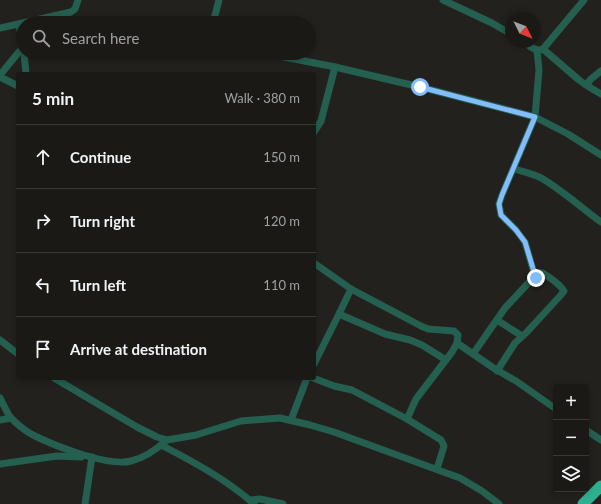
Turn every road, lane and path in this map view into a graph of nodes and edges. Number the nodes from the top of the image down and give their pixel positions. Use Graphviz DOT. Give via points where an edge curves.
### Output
graph roads {
  1 [pos="78,0"];
  2 [pos="219,0"];
  3 [pos="444,0"];
  4 [pos="584,0"];
  5 [pos="54,16"];
  6 [pos="215,16"];
  7 [pos="16,25"];
  8 [pos="0,28"];
  9 [pos="505,31"];
  10 [pos="540,49"];
  11 [pos="16,57"];
  12 [pos="25,60"];
  13 [pos="300,60"];
  14 [pos="336,67"];
  15 [pos="601,71"];
  16 [pos="26,72"];
  17 [pos="0,76"];
  18 [pos="16,85"];
  19 [pos="586,85"];
  20 [pos="601,94"];
  21 [pos="535,117"];
  22 [pos="316,129"];
  23 [pos="601,155"];
  24 [pos="514,169"];
  25 [pos="601,222"];
  26 [pos="316,264"];
  27 [pos="532,279"];
  28 [pos="351,289"];
  29 [pos="339,314"];
  30 [pos="497,320"];
  31 [pos="522,336"];
  32 [pos="0,340"];
  33 [pos="457,343"];
  34 [pos="16,352"];
  35 [pos="473,354"];
  36 [pos="316,360"];
  37 [pos="446,360"];
  38 [pos="497,371"];
  39 [pos="316,379"];
  40 [pos="57,380"];
  41 [pos="306,380"];
  42 [pos="0,398"];
  43 [pos="553,407"];
  44 [pos="11,418"];
  45 [pos="407,419"];
  46 [pos="0,420"];
  47 [pos="291,420"];
  48 [pos="589,432"];
  49 [pos="167,440"];
  50 [pos="601,440"];
  51 [pos="161,445"];
  52 [pos="90,457"];
  53 [pos="0,464"];
  54 [pos="437,469"];
  55 [pos="601,486"];
  56 [pos="252,502"];
  57 [pos="85,504"];
  58 [pos="283,504"];
  59 [pos="499,504"];
  60 [pos="583,504"];
  1 -- 5 [label="street" via="71,12"];
  2 -- 6 [label="street"];
  3 -- 9 [label="street"];
  4 -- 10 [label="street"];
  7 -- 8 [label="street"];
  10 -- 19 [label="street"];
  10 -- 21 [label="street"];
  11 -- 17 [label="street"];
  12 -- 16 [label="street"];
  13 -- 14 [label="street"];
  14 -- 21 [label="street"];
  14 -- 22 [label="street" via="321,121"];
  15 -- 19 [label="street"];
  17 -- 18 [label="street"];
  19 -- 20 [label="street"];
  21 -- 23 [label="street"];
  21 -- 24 [label="street"];
  24 -- 25 [label="street" via="543,179"];
  24 -- 27 [label="street" via="499,204 501,215 525,242 534,272"];
  26 -- 28 [label="street"];
  27 -- 30 [label="street"];
  27 -- 31 [label="street" via="543,273 564,291"];
  28 -- 29 [label="street"];
  28 -- 33 [label="street" via="428,329 454,332 458,335"];
  29 -- 36 [label="street"];
  29 -- 37 [label="street" via="386,334 422,345"];
  30 -- 31 [label="street"];
  30 -- 35 [label="street"];
  31 -- 38 [label="street" via="515,342"];
  32 -- 34 [label="street"];
  33 -- 35 [label="street"];
  33 -- 37 [label="street"];
  35 -- 38 [label="street"];
  37 -- 45 [label="street" via="416,399"];
  38 -- 43 [label="street"];
  39 -- 45 [label="street" via="352,390"];
  40 -- 49 [label="street" via="137,427"];
  41 -- 47 [label="street"];
  42 -- 44 [label="street"];
  44 -- 46 [label="street"];
  44 -- 52 [label="street" via="37,437"];
  45 -- 54 [label="street" via="443,442"];
  47 -- 49 [label="street" via="280,418 241,421 196,435"];
  47 -- 54 [label="street" via="328,430"];
  48 -- 50 [label="street"];
  49 -- 51 [label="street"];
  51 -- 52 [label="street" via="129,462 113,462"];
  51 -- 56 [label="street" via="216,476"];
  52 -- 53 [label="street" via="57,456"];
  52 -- 57 [label="street"];
  54 -- 59 [label="street" via="460,478"];
  55 -- 60 [label="highway"];
  56 -- 58 [label="street" via="260,499"];
}
